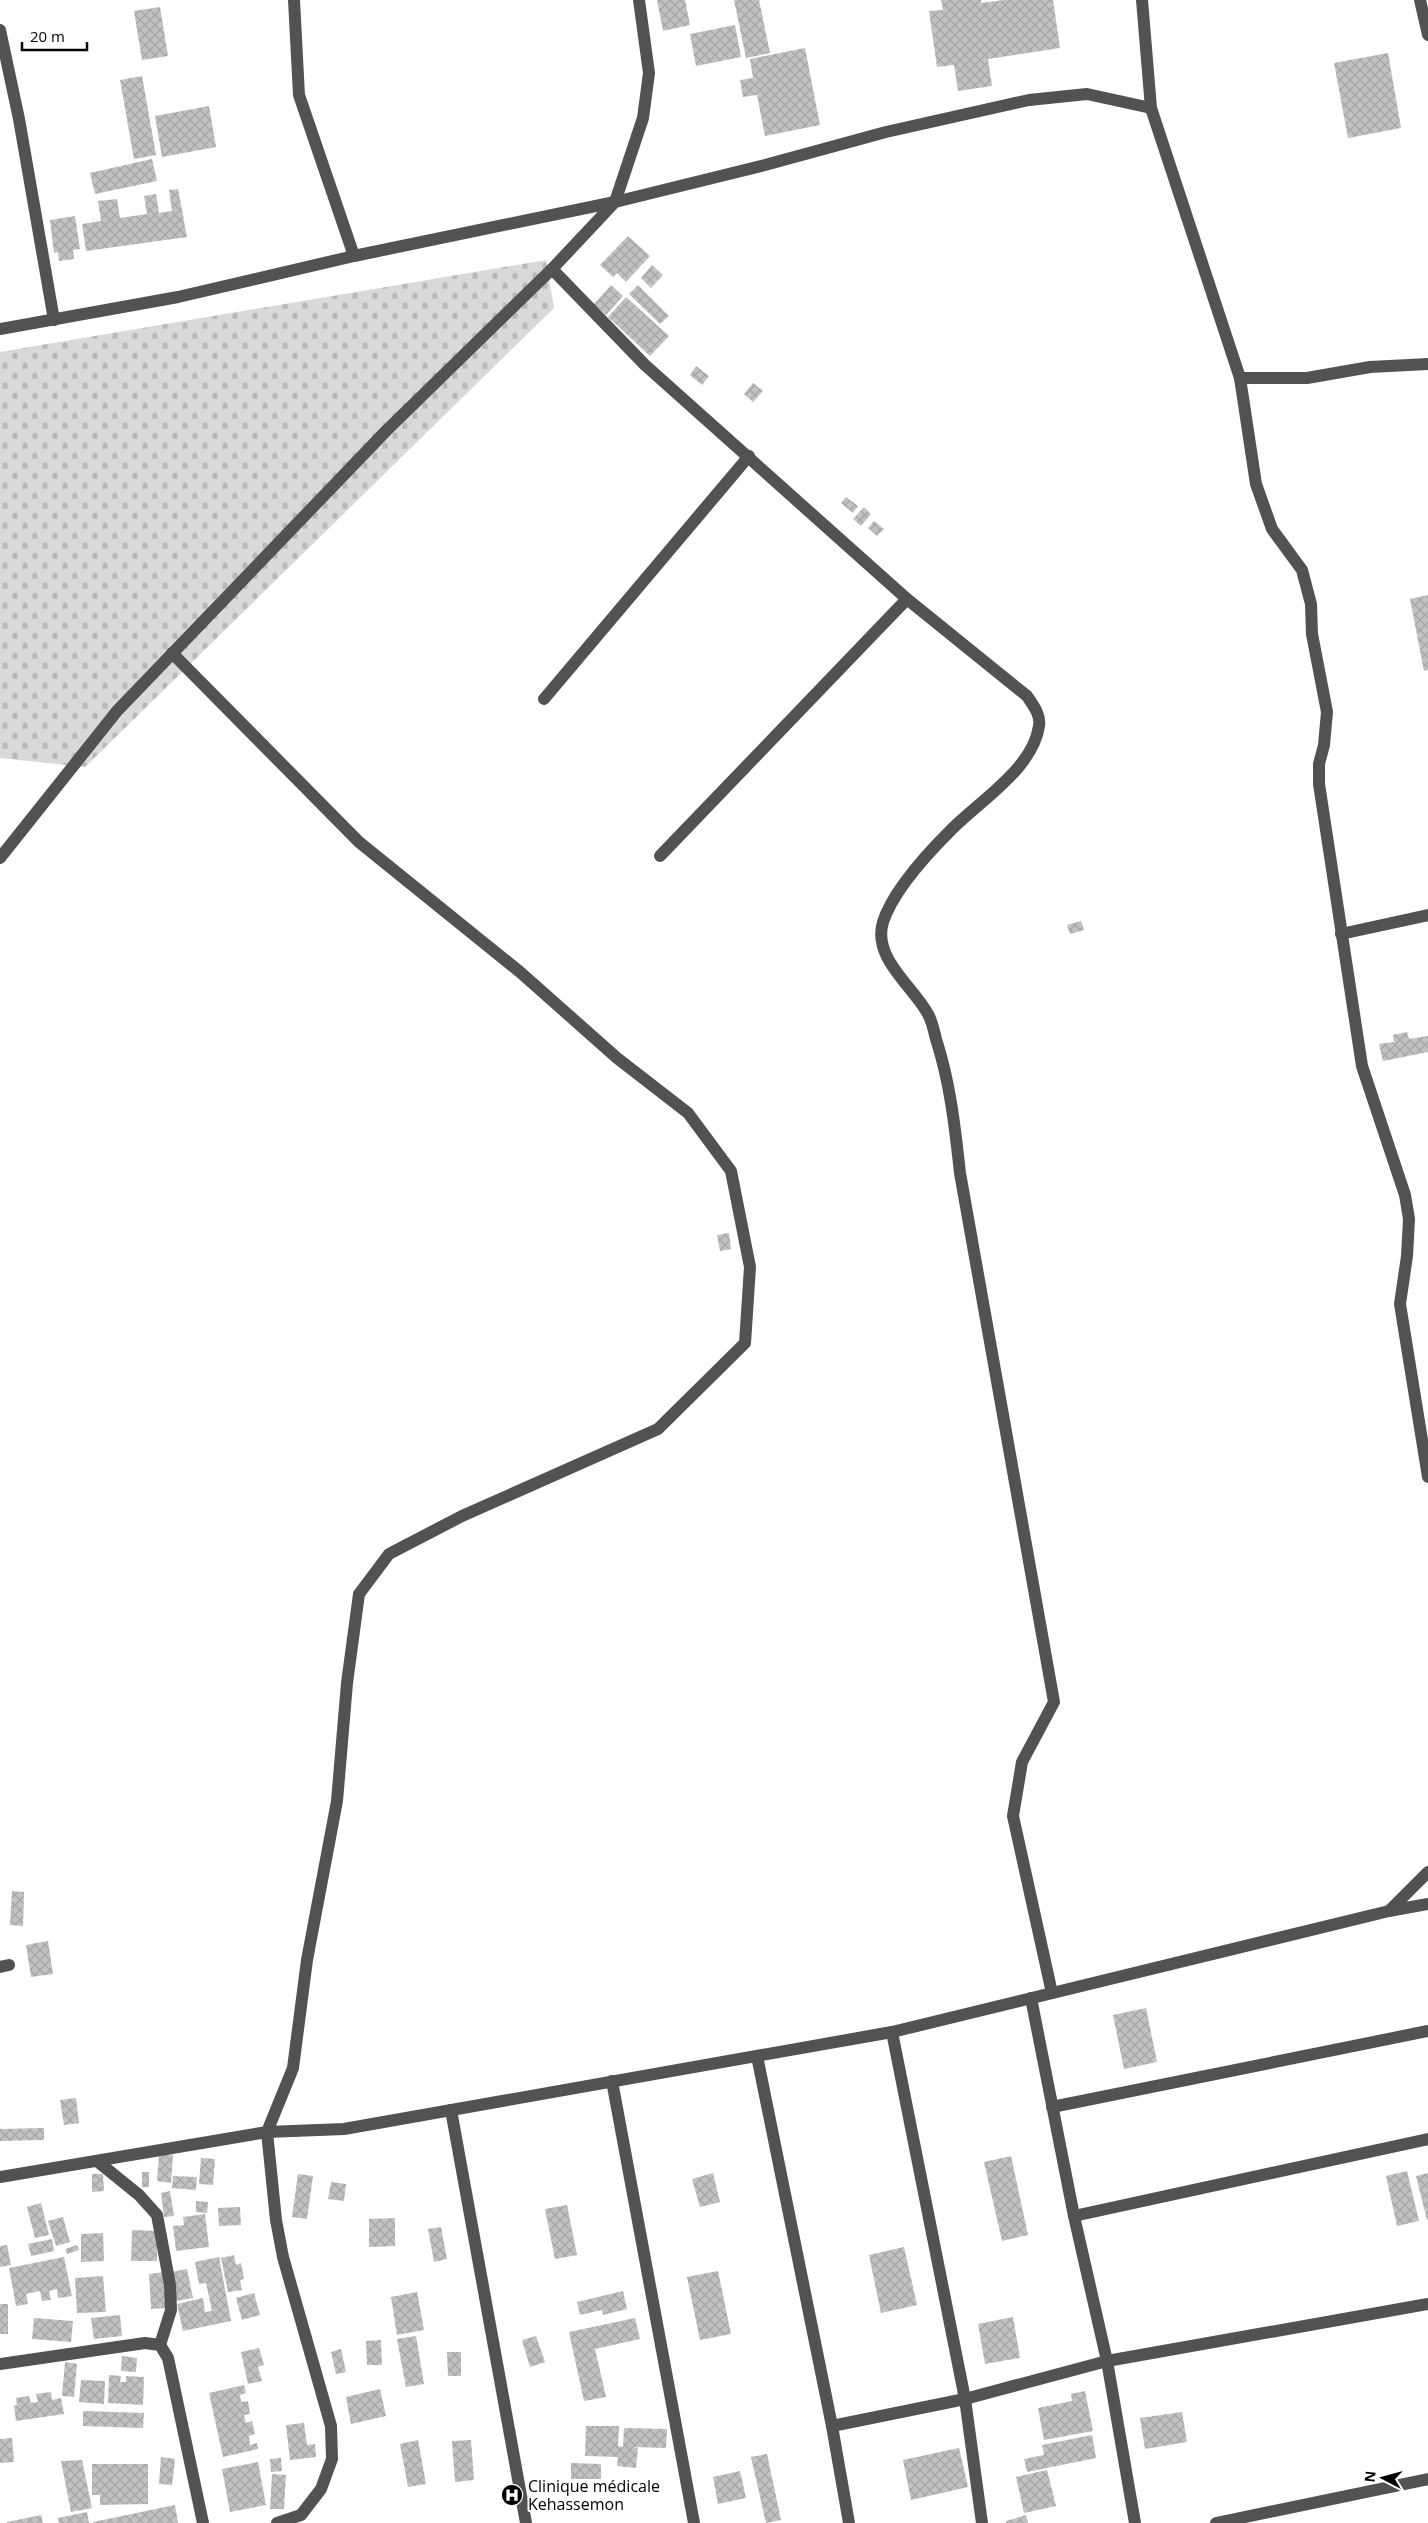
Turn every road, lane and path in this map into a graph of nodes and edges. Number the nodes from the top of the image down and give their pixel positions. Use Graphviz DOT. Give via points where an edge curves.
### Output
graph roads {
  1 [pos="294,0"];
  2 [pos="639,0"];
  3 [pos="1142,0"];
  4 [pos="1420,0"];
  5 [pos="0,30"];
  6 [pos="1428,35"];
  7 [pos="1151,108"];
  8 [pos="615,202"];
  9 [pos="354,256"];
  10 [pos="552,269"];
  11 [pos="54,320"];
  12 [pos="0,329"];
  13 [pos="1428,364"];
  14 [pos="1240,378"];
  15 [pos="748,456"];
  16 [pos="907,599"];
  17 [pos="172,654"];
  18 [pos="544,700"];
  19 [pos="660,856"];
  20 [pos="0,858"];
  21 [pos="1428,916"];
  22 [pos="1341,934"];
  23 [pos="1428,1477"];
  24 [pos="1428,1872"];
  25 [pos="1428,1904"];
  26 [pos="1389,1911"];
  27 [pos="1052,1993"];
  28 [pos="1031,1998"];
  29 [pos="1428,2031"];
  30 [pos="892,2032"];
  31 [pos="757,2056"];
  32 [pos="612,2081"];
  33 [pos="1052,2107"];
  34 [pos="451,2110"];
  35 [pos="267,2132"];
  36 [pos="1428,2139"];
  37 [pos="97,2161"];
  38 [pos="0,2177"];
  39 [pos="1074,2216"];
  40 [pos="1428,2304"];
  41 [pos="160,2345"];
  42 [pos="1107,2361"];
  43 [pos="0,2364"];
  44 [pos="965,2399"];
  45 [pos="832,2426"];
  46 [pos="1428,2479"];
  47 [pos="203,2523"];
  48 [pos="278,2523"];
  49 [pos="526,2523"];
  50 [pos="694,2523"];
  51 [pos="849,2523"];
  52 [pos="982,2523"];
  53 [pos="1135,2523"];
  54 [pos="1216,2523"];
  1 -- 9 [label="street" via="299,95"];
  2 -- 8 [label="street" via="649,73 643,118"];
  3 -- 7 [label="street"];
  4 -- 6 [label="street"];
  5 -- 11 [label="street"];
  7 -- 8 [label="street" via="1087,94 1029,100 886,132"];
  7 -- 14 [label="street"];
  8 -- 9 [label="street"];
  8 -- 10 [label="street"];
  9 -- 11 [label="street" via="178,298"];
  10 -- 15 [label="street" via="645,365"];
  10 -- 17 [label="street" via="386,431"];
  11 -- 12 [label="street"];
  13 -- 14 [label="street" via="1370,367 1307,378"];
  14 -- 22 [label="street" via="1256,484 1272,529 1302,570 1311,604 1312,634 1327,712 1319,784"];
  15 -- 16 [label="street"];
  15 -- 18 [label="street"];
  16 -- 19 [label="street"];
  16 -- 27 [label="street" via="1026,696 1037,712 1040,725 1020,766 949,832 902,888 883,922 881,939 886,955 929,1015 942,1058 1054,1702 1022,1762 1013,1816"];
  17 -- 20 [label="street" via="117,711"];
  17 -- 35 [label="street" via="359,842 520,972 617,1058 688,1113 731,1171 750,1267 745,1344 658,1429 462,1516 389,1554 359,1594 347,1683 338,1801 307,1960 293,2068"];
  21 -- 22 [label="street"];
  22 -- 23 [label="street" via="1362,1066 1405,1195 1409,1219 1400,1304"];
  24 -- 26 [label="street"];
  25 -- 26 [label="street"];
  26 -- 27 [label="street"];
  27 -- 28 [label="street"];
  28 -- 30 [label="street"];
  28 -- 33 [label="street"];
  29 -- 33 [label="street"];
  30 -- 31 [label="street"];
  30 -- 44 [label="street"];
  31 -- 32 [label="street"];
  31 -- 45 [label="street"];
  32 -- 34 [label="street"];
  32 -- 50 [label="street"];
  33 -- 39 [label="street"];
  34 -- 35 [label="street" via="344,2129"];
  34 -- 49 [label="street"];
  35 -- 37 [label="street"];
  35 -- 48 [label="street" via="283,2257 331,2426 332,2459 321,2489 301,2515"];
  36 -- 39 [label="street"];
  37 -- 38 [label="street"];
  37 -- 41 [label="street" via="139,2195 157,2215 170,2285 171,2310"];
  39 -- 42 [label="street"];
  40 -- 42 [label="street"];
  41 -- 43 [label="street" via="145,2342"];
  41 -- 47 [label="street" via="168,2358"];
  42 -- 44 [label="street"];
  42 -- 53 [label="street"];
  44 -- 45 [label="street"];
  44 -- 52 [label="street"];
  45 -- 51 [label="street"];
  46 -- 54 [label="street"];
}
